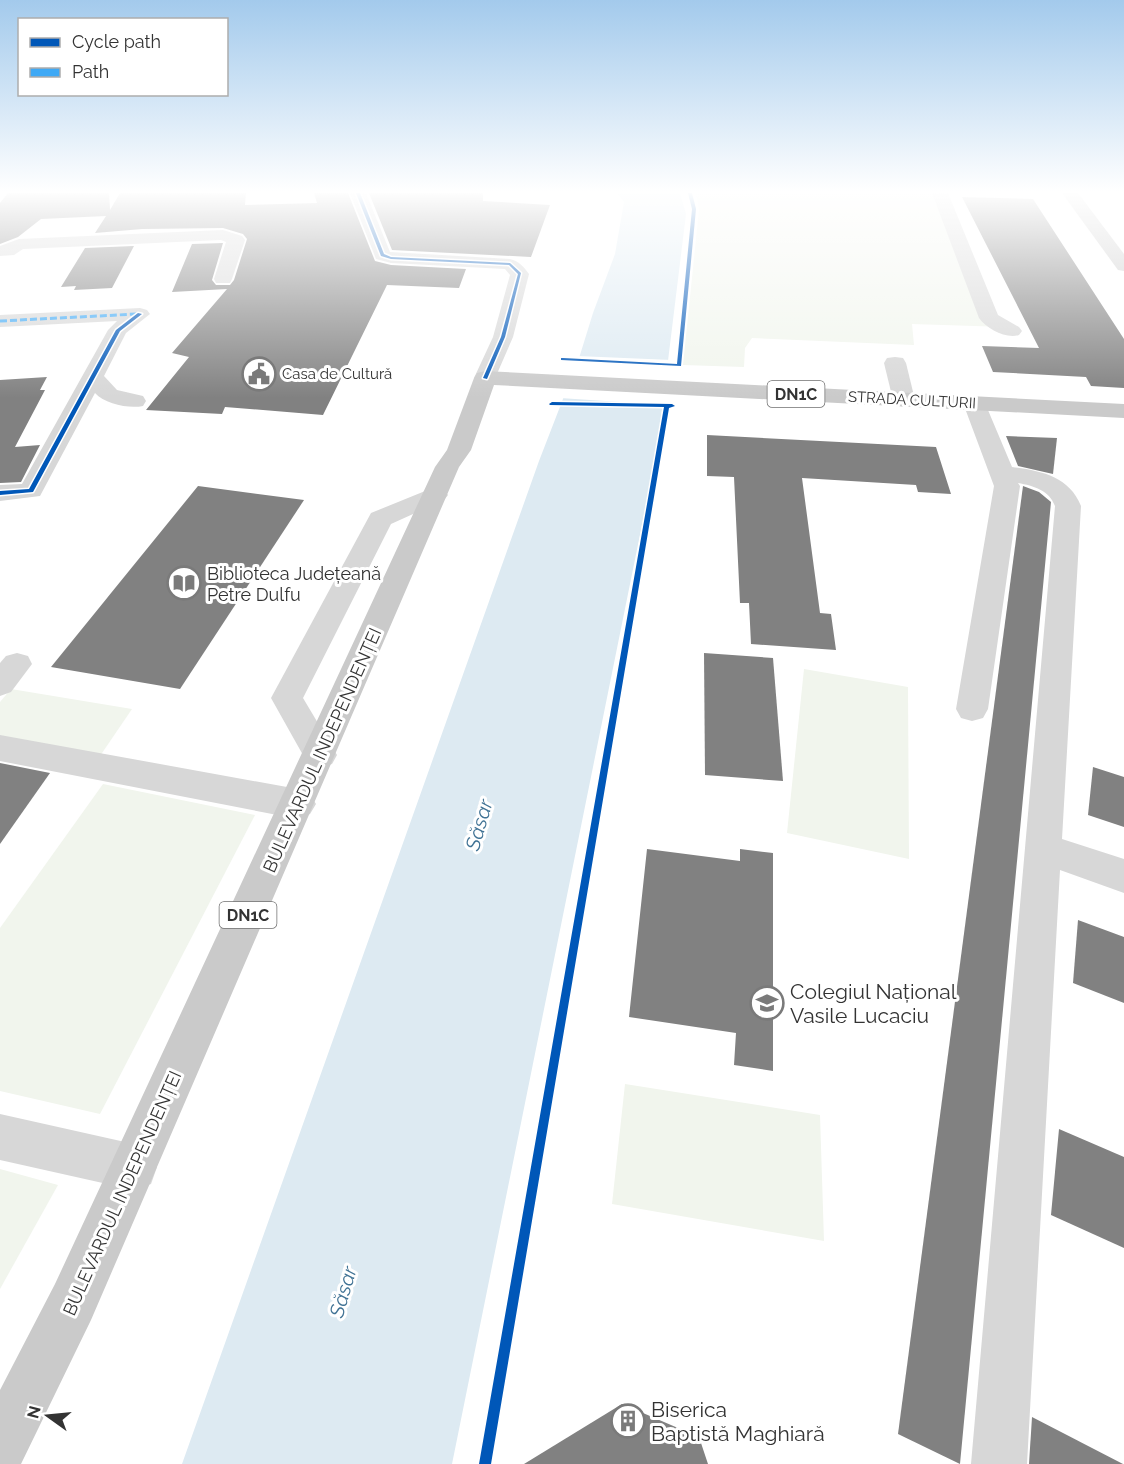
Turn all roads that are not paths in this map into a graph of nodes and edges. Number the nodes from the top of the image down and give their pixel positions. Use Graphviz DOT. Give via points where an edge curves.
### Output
graph roads {
  1 [pos="229,261"];
  2 [pos="457,261"];
  3 [pos="967,261"];
  4 [pos="223,279"];
  5 [pos="0,321"];
  6 [pos="1012,332"];
  7 [pos="895,363"];
  8 [pos="92,376"];
  9 [pos="485,378"];
  10 [pos="904,400"];
  11 [pos="135,401"];
  12 [pos="974,403"];
  13 [pos="1124,411"];
  14 [pos="1001,472"];
  15 [pos="0,493"];
  16 [pos="435,495"];
  17 [pos="972,709"];
  18 [pos="0,748"];
  19 [pos="320,755"];
  20 [pos="298,804"];
  21 [pos="1044,848"];
  22 [pos="1124,876"];
  23 [pos="0,1137"];
  24 [pos="134,1167"];
  25 [pos="0,1448"];
  26 [pos="999,1464"];
  1 -- 4 [label="street"];
  2 -- 9 [label="street, BULEVARDUL INDEPENDENȚEI / DN1C" via="510,264 520,274 503,337"];
  3 -- 6 [label="street" via="990,318"];
  5 -- 8 [label="street" via="140,314 118,330"];
  7 -- 10 [label="street"];
  8 -- 11 [label="street" via="109,395"];
  8 -- 15 [label="street" via="31,491"];
  9 -- 10 [label="main road, STRADA CULTURII / DN1C"];
  9 -- 16 [label="main road, BULEVARDUL INDEPENDENȚEI / DN1C" via="459,450"];
  10 -- 12 [label="main road, STRADA CULTURII / DN1C"];
  12 -- 13 [label="main road, STRADA CULTURII / DN1C"];
  12 -- 14 [label="street"];
  14 -- 17 [label="street" via="1007,486"];
  14 -- 21 [label="street" via="1051,484 1068,506"];
  16 -- 19 [label="main road, BULEVARDUL INDEPENDENȚEI / DN1C"];
  16 -- 19 [label="street" via="380,519 287,698"];
  18 -- 20 [label="street"];
  19 -- 20 [label="main road, BULEVARDUL INDEPENDENȚEI / DN1C"];
  20 -- 24 [label="main road, BULEVARDUL INDEPENDENȚEI / DN1C"];
  21 -- 22 [label="street"];
  21 -- 26 [label="street"];
  23 -- 24 [label="street"];
  24 -- 25 [label="main road, BULEVARDUL INDEPENDENȚEI / DN1C" via="73,1302"];
}
